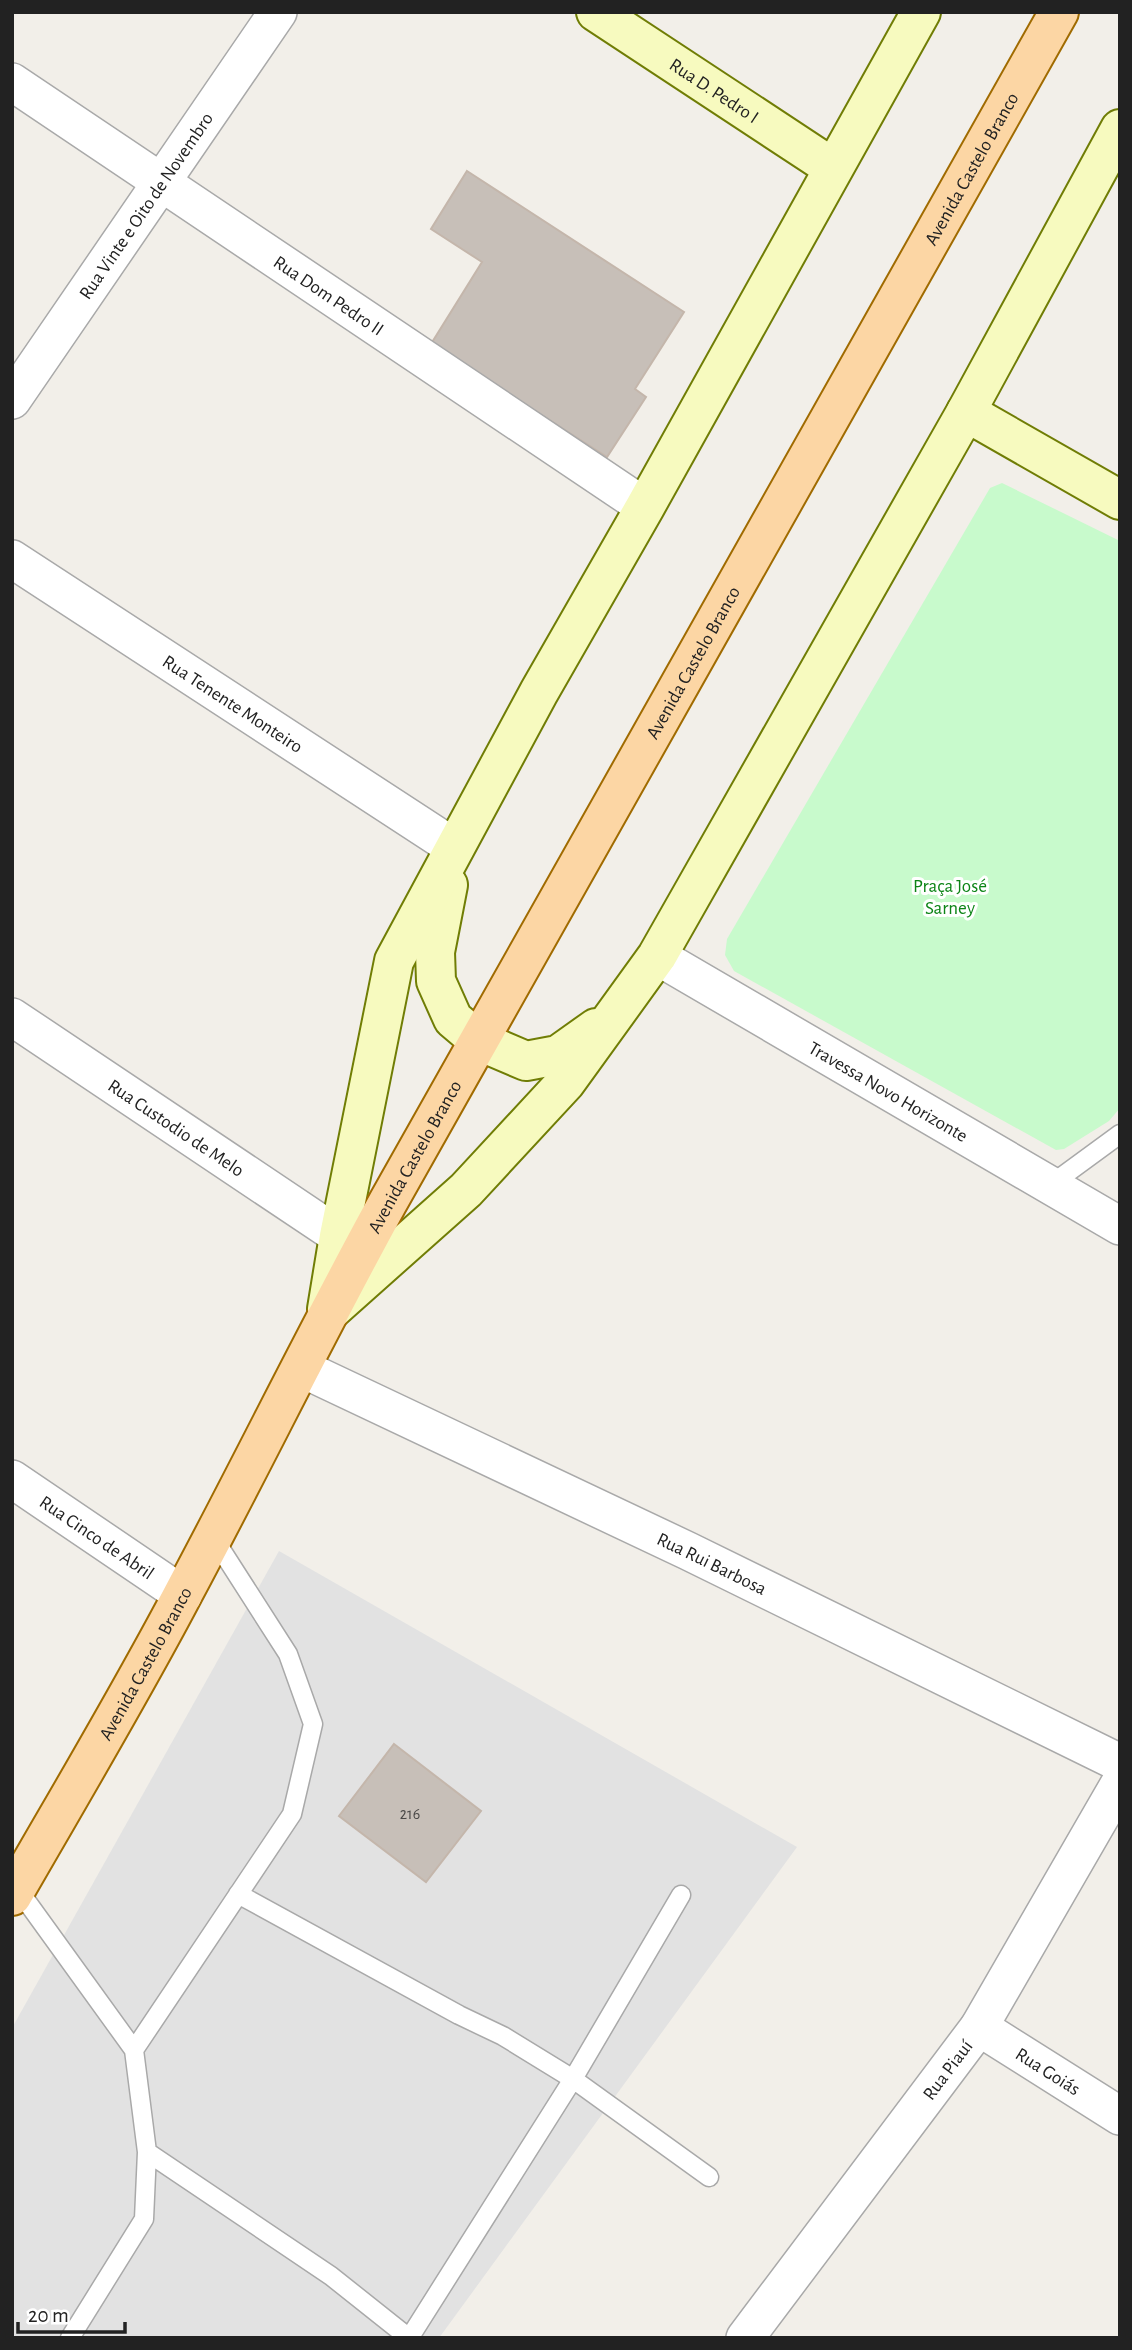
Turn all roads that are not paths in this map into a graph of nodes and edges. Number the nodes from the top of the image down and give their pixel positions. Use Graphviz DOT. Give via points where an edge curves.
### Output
graph roads {
  1 [pos="278,12"];
  2 [pos="596,12"];
  3 [pos="921,12"];
  4 [pos="1059,12"];
  5 [pos="12,82"];
  6 [pos="1120,129"];
  7 [pos="833,168"];
  8 [pos="162,182"];
  9 [pos="12,400"];
  10 [pos="966,412"];
  11 [pos="1120,500"];
  12 [pos="645,507"];
  13 [pos="12,558"];
  14 [pos="455,848"];
  15 [pos="657,956"];
  16 [pos="12,1017"];
  17 [pos="479,1041"];
  18 [pos="1120,1134"];
  19 [pos="1049,1186"];
  20 [pos="1120,1226"];
  21 [pos="339,1236"];
  22 [pos="326,1315"];
  23 [pos="301,1368"];
  24 [pos="12,1479"];
  25 [pos="213,1537"];
  26 [pos="183,1595"];
  27 [pos="1120,1763"];
  28 [pos="1120,1783"];
  29 [pos="15,1892"];
  30 [pos="238,1894"];
  31 [pos="681,1895"];
  32 [pos="979,2027"];
  33 [pos="134,2050"];
  34 [pos="573,2079"];
  35 [pos="1120,2116"];
  36 [pos="147,2152"];
  37 [pos="709,2177"];
  38 [pos="410,2337"];
  39 [pos="70,2338"];
  40 [pos="745,2338"];
  1 -- 8 [label="street, Rua Vinte e Oito de Novembro"];
  2 -- 7 [label="main road, Rua D. Pedro I"];
  3 -- 7 [label="main road, Avenida Castelo Branco"];
  4 -- 17 [label="main road, Avenida Castelo Branco"];
  5 -- 8 [label="street, Rua Dom Pedro II"];
  6 -- 10 [label="main road, Avenida Castelo Branco"];
  7 -- 12 [label="main road, Avenida Castelo Branco"];
  8 -- 9 [label="street, Rua Vinte e Oito de Novembro"];
  8 -- 12 [label="street, Rua Dom Pedro II"];
  10 -- 11 [label="main road"];
  10 -- 15 [label="main road, Avenida Castelo Branco"];
  12 -- 14 [label="main road, Avenida Castelo Branco"];
  13 -- 14 [label="street, Rua Tenente Monteiro"];
  14 -- 17 [label="main road" via="435,951 436,981 453,1019"];
  14 -- 21 [label="main road, Avenida Castelo Branco" via="394,961"];
  15 -- 17 [label="main road" via="597,1028 558,1055 526,1061"];
  15 -- 19 [label="street, Travessa Novo Horizonte"];
  15 -- 22 [label="main road, Avenida Castelo Branco" via="566,1082 466,1190"];
  16 -- 21 [label="street, Rua Custodio de Melo"];
  17 -- 22 [label="main road, Avenida Castelo Branco"];
  18 -- 19 [label="lane"];
  19 -- 20 [label="street, Travessa Novo Horizonte"];
  21 -- 22 [label="main road, Avenida Castelo Branco"];
  22 -- 23 [label="main road, Avenida Castelo Branco"];
  23 -- 25 [label="main road, Avenida Castelo Branco"];
  23 -- 27 [label="street, Rua Rui Barbosa"];
  24 -- 26 [label="street, Rua Cinco de Abril"];
  25 -- 26 [label="main road, Avenida Castelo Branco"];
  25 -- 30 [label="lane" via="288,1654 313,1724 292,1814"];
  26 -- 29 [label="main road, Avenida Castelo Branco"];
  28 -- 32 [label="street, Rua Piauí"];
  29 -- 33 [label="lane"];
  30 -- 33 [label="lane"];
  30 -- 34 [label="lane" via="503,2036"];
  31 -- 34 [label="lane"];
  32 -- 35 [label="street, Rua Goiás"];
  32 -- 40 [label="street, Rua Piauí"];
  33 -- 36 [label="lane"];
  34 -- 37 [label="lane"];
  34 -- 38 [label="lane"];
  36 -- 38 [label="lane" via="331,2276"];
  36 -- 39 [label="lane" via="144,2219"];
}
